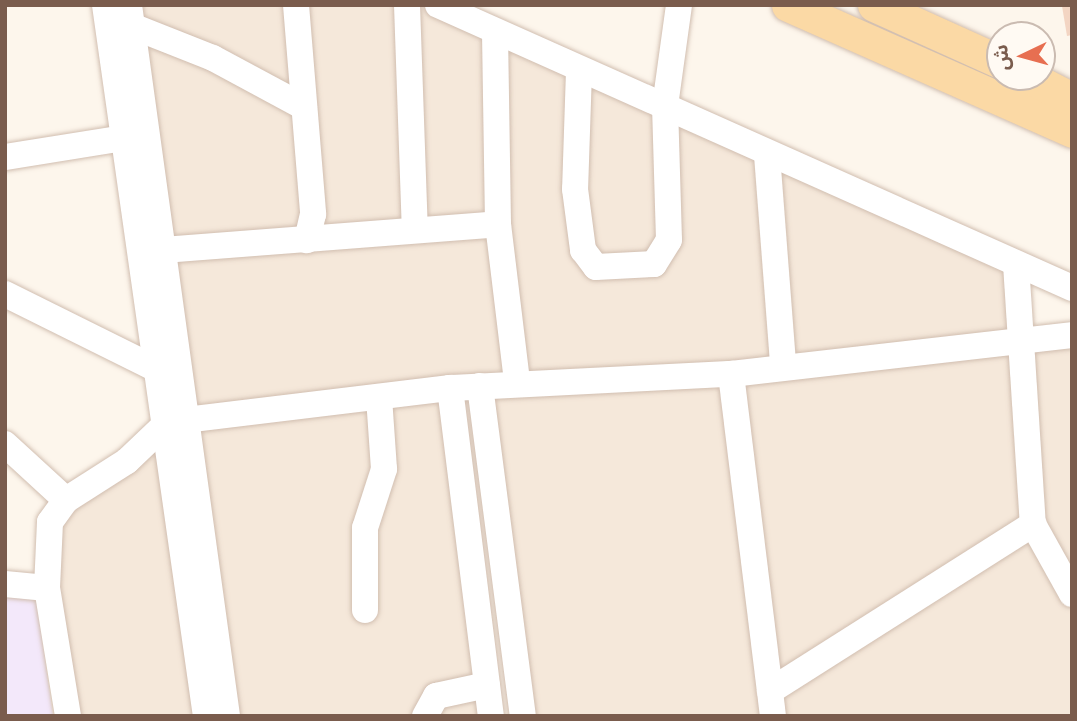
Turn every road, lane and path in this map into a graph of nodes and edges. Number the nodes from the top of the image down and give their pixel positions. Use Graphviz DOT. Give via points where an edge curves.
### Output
graph roads {
  1 [pos="105,5"];
  2 [pos="407,5"];
  3 [pos="438,5"];
  4 [pos="679,5"];
  5 [pos="788,5"];
  6 [pos="874,5"];
  7 [pos="289,9"];
  8 [pos="130,16"];
  9 [pos="495,33"];
  10 [pos="986,56"];
  11 [pos="579,71"];
  12 [pos="1056,91"];
  13 [pos="1072,99"];
  14 [pos="665,106"];
  15 [pos="304,107"];
  16 [pos="1072,131"];
  17 [pos="123,138"];
  18 [pos="766,155"];
  19 [pos="5,157"];
  20 [pos="498,224"];
  21 [pos="415,230"];
  22 [pos="307,240"];
  23 [pos="163,250"];
  24 [pos="1016,264"];
  25 [pos="1072,288"];
  26 [pos="5,294"];
  27 [pos="1072,335"];
  28 [pos="1023,339"];
  29 [pos="783,364"];
  30 [pos="152,367"];
  31 [pos="731,374"];
  32 [pos="517,382"];
  33 [pos="480,386"];
  34 [pos="450,387"];
  35 [pos="379,397"];
  36 [pos="177,421"];
  37 [pos="5,444"];
  38 [pos="66,500"];
  39 [pos="1033,524"];
  40 [pos="5,584"];
  41 [pos="47,588"];
  42 [pos="1072,594"];
  43 [pos="366,610"];
  44 [pos="487,685"];
  45 [pos="771,704"];
  46 [pos="68,716"];
  47 [pos="206,716"];
  48 [pos="227,716"];
  49 [pos="425,716"];
  50 [pos="491,716"];
  51 [pos="523,716"];
  1 -- 17 [label="street"];
  2 -- 21 [label="street"];
  3 -- 9 [label="street"];
  4 -- 14 [label="street"];
  5 -- 16 [label="main road"];
  6 -- 10 [label="main road"];
  7 -- 15 [label="street"];
  8 -- 15 [label="street"];
  8 -- 23 [label="street"];
  9 -- 11 [label="street"];
  9 -- 20 [label="street"];
  11 -- 14 [label="street"];
  11 -- 14 [label="street" via="578,225 596,267 654,264 669,240"];
  12 -- 13 [label="main road"];
  14 -- 18 [label="street"];
  15 -- 22 [label="street" via="313,214"];
  17 -- 19 [label="street"];
  17 -- 30 [label="street"];
  18 -- 24 [label="street"];
  18 -- 29 [label="street"];
  20 -- 21 [label="street"];
  20 -- 32 [label="street"];
  21 -- 22 [label="street"];
  22 -- 23 [label="street"];
  23 -- 36 [label="street"];
  24 -- 25 [label="street"];
  24 -- 28 [label="street"];
  26 -- 30 [label="street"];
  27 -- 28 [label="street"];
  28 -- 29 [label="street"];
  28 -- 39 [label="street"];
  29 -- 31 [label="street"];
  30 -- 36 [label="street"];
  31 -- 32 [label="street"];
  31 -- 45 [label="street"];
  32 -- 33 [label="street"];
  33 -- 34 [label="street"];
  33 -- 51 [label="street"];
  34 -- 35 [label="street"];
  34 -- 44 [label="street"];
  35 -- 36 [label="street"];
  35 -- 43 [label="street" via="384,469 365,528"];
  36 -- 38 [label="street" via="127,461"];
  36 -- 47 [label="street"];
  36 -- 48 [label="street"];
  37 -- 38 [label="street"];
  38 -- 41 [label="street" via="50,522"];
  39 -- 42 [label="street"];
  39 -- 45 [label="street"];
  40 -- 41 [label="street"];
  41 -- 46 [label="street"];
  44 -- 49 [label="street" via="436,696"];
  44 -- 50 [label="street"];
}
